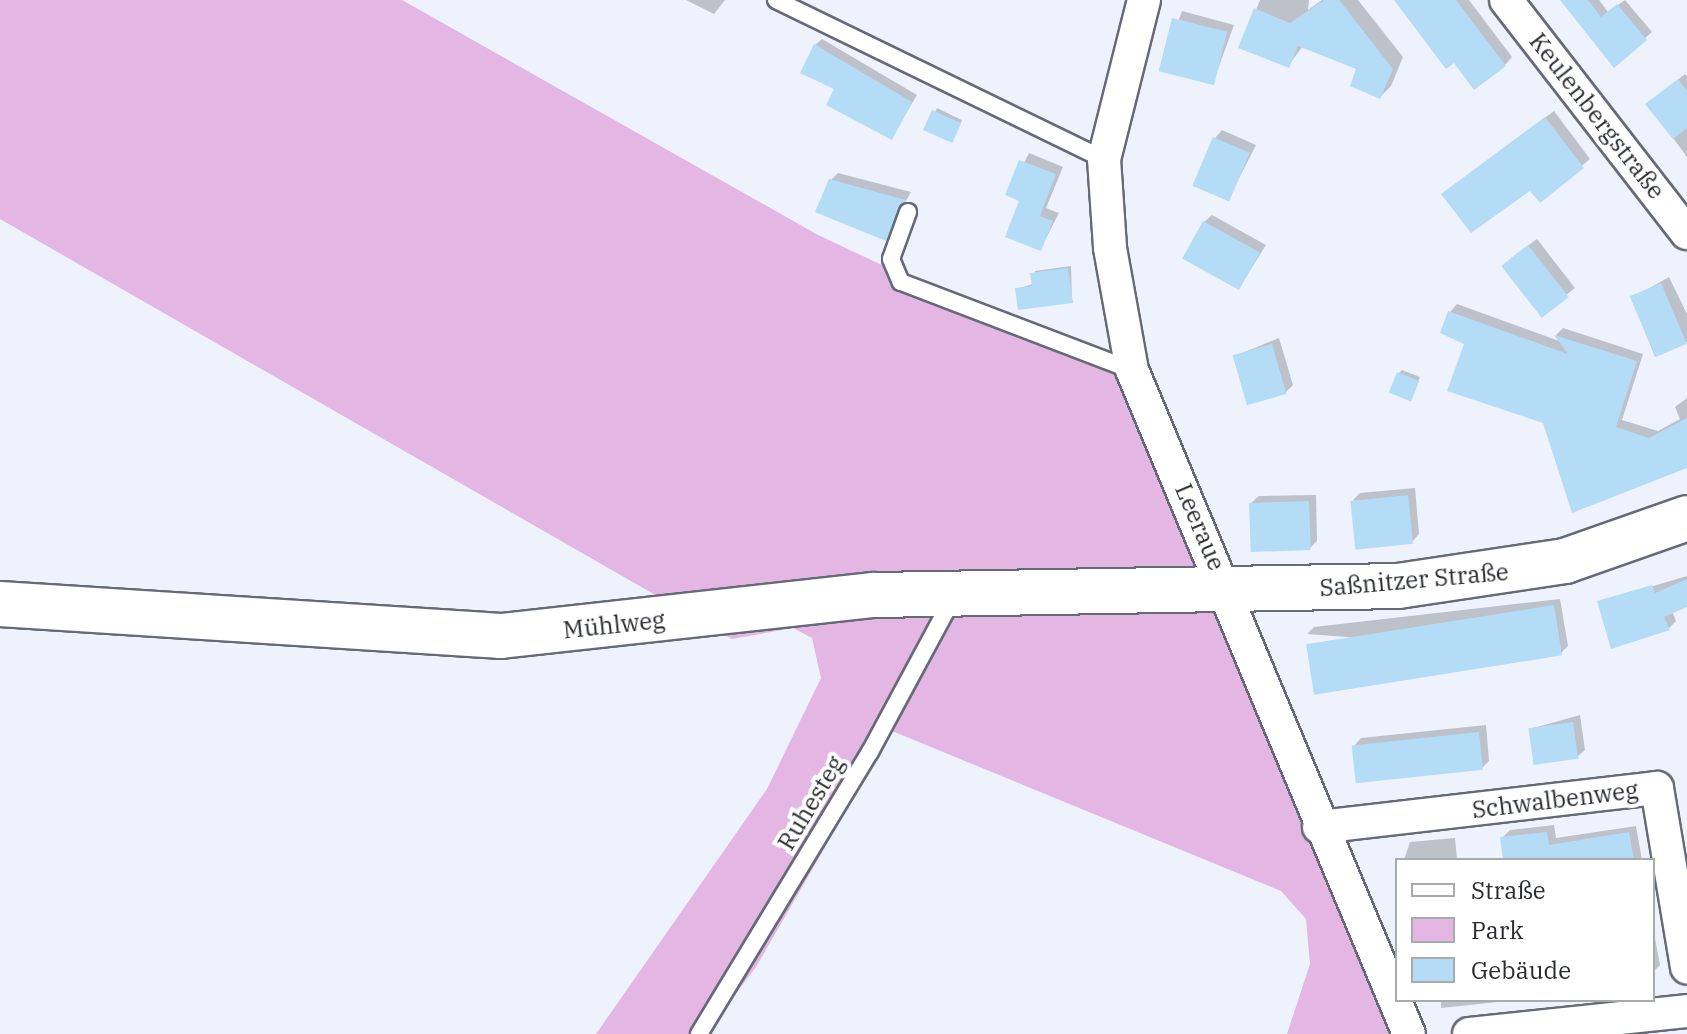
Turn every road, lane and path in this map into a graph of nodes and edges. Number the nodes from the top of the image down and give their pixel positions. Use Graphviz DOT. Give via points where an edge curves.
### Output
graph roads {
  1 [pos="776,0"];
  2 [pos="1144,0"];
  3 [pos="1506,0"];
  4 [pos="1104,159"];
  5 [pos="908,212"];
  6 [pos="1687,233"];
  7 [pos="1132,370"];
  8 [pos="1687,518"];
  9 [pos="955,593"];
  10 [pos="1228,594"];
  11 [pos="0,604"];
  12 [pos="1319,827"];
  13 [pos="1687,968"];
  14 [pos="1395,1002"];
  15 [pos="1395,1002"];
  16 [pos="1687,1011"];
  17 [pos="699,1034"];
  18 [pos="1409,1034"];
  19 [pos="1469,1034"];
  1 -- 4 [label="lane"];
  2 -- 4 [label="street, Leeraue"];
  3 -- 6 [label="street, Keulenbergstraße"];
  4 -- 7 [label="street, Leeraue" via="1110,248"];
  5 -- 7 [label="lane" via="891,259 901,282"];
  7 -- 10 [label="street, Leeraue"];
  8 -- 10 [label="street, Saßnitzer Straße" via="1565,561 1489,577"];
  9 -- 10 [label="street, Mühlweg"];
  9 -- 11 [label="street, Mühlweg" via="501,636"];
  9 -- 17 [label="lane, Ruhesteg" via="870,752"];
  10 -- 12 [label="street, Leeraue"];
  12 -- 13 [label="street, Schwalbenweg" via="1657,788"];
  12 -- 14 [label="street, Leeraue"];
  15 -- 18 [label="street, Leeraue"];
  16 -- 19 [label="street"];
}
